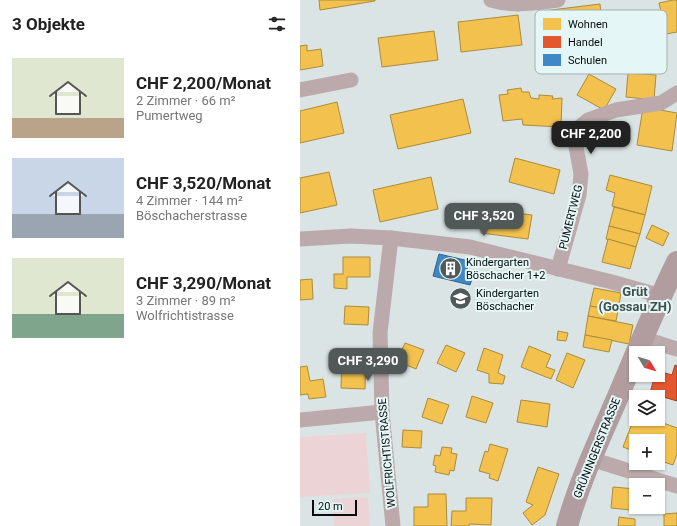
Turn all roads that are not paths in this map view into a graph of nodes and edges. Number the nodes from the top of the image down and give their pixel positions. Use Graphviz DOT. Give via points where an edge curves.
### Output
graph roads {
  1 [pos="491,0"];
  2 [pos="558,0"];
  3 [pos="351,80"];
  4 [pos="300,90"];
  5 [pos="677,93"];
  6 [pos="300,238"];
  7 [pos="391,238"];
  8 [pos="677,262"];
  9 [pos="558,269"];
  10 [pos="661,296"];
  11 [pos="642,338"];
  12 [pos="677,349"];
  13 [pos="382,412"];
  14 [pos="300,420"];
  15 [pos="591,459"];
  16 [pos="677,486"];
  17 [pos="393,526"];
  18 [pos="567,526"];
  1 -- 2 [label="street" via="523,5"];
  3 -- 4 [label="street"];
  5 -- 9 [label="street, PUMERTWEG" via="661,102 616,110 588,120 577,129 575,140 581,174 579,195"];
  6 -- 7 [label="street"];
  7 -- 9 [label="street" via="470,247"];
  7 -- 13 [label="street, WOLFRICHTISTRASSE" via="380,333"];
  8 -- 10 [label="main road, GRÜNINGERSTRASSE"];
  9 -- 10 [label="street"];
  10 -- 11 [label="main road, GRÜNINGERSTRASSE"];
  11 -- 12 [label="street"];
  11 -- 15 [label="main road, GRÜNINGERSTRASSE"];
  13 -- 14 [label="street"];
  13 -- 17 [label="street, WOLFRICHTISTRASSE"];
  15 -- 16 [label="street"];
  15 -- 18 [label="main road, GRÜNINGERSTRASSE"];
}
